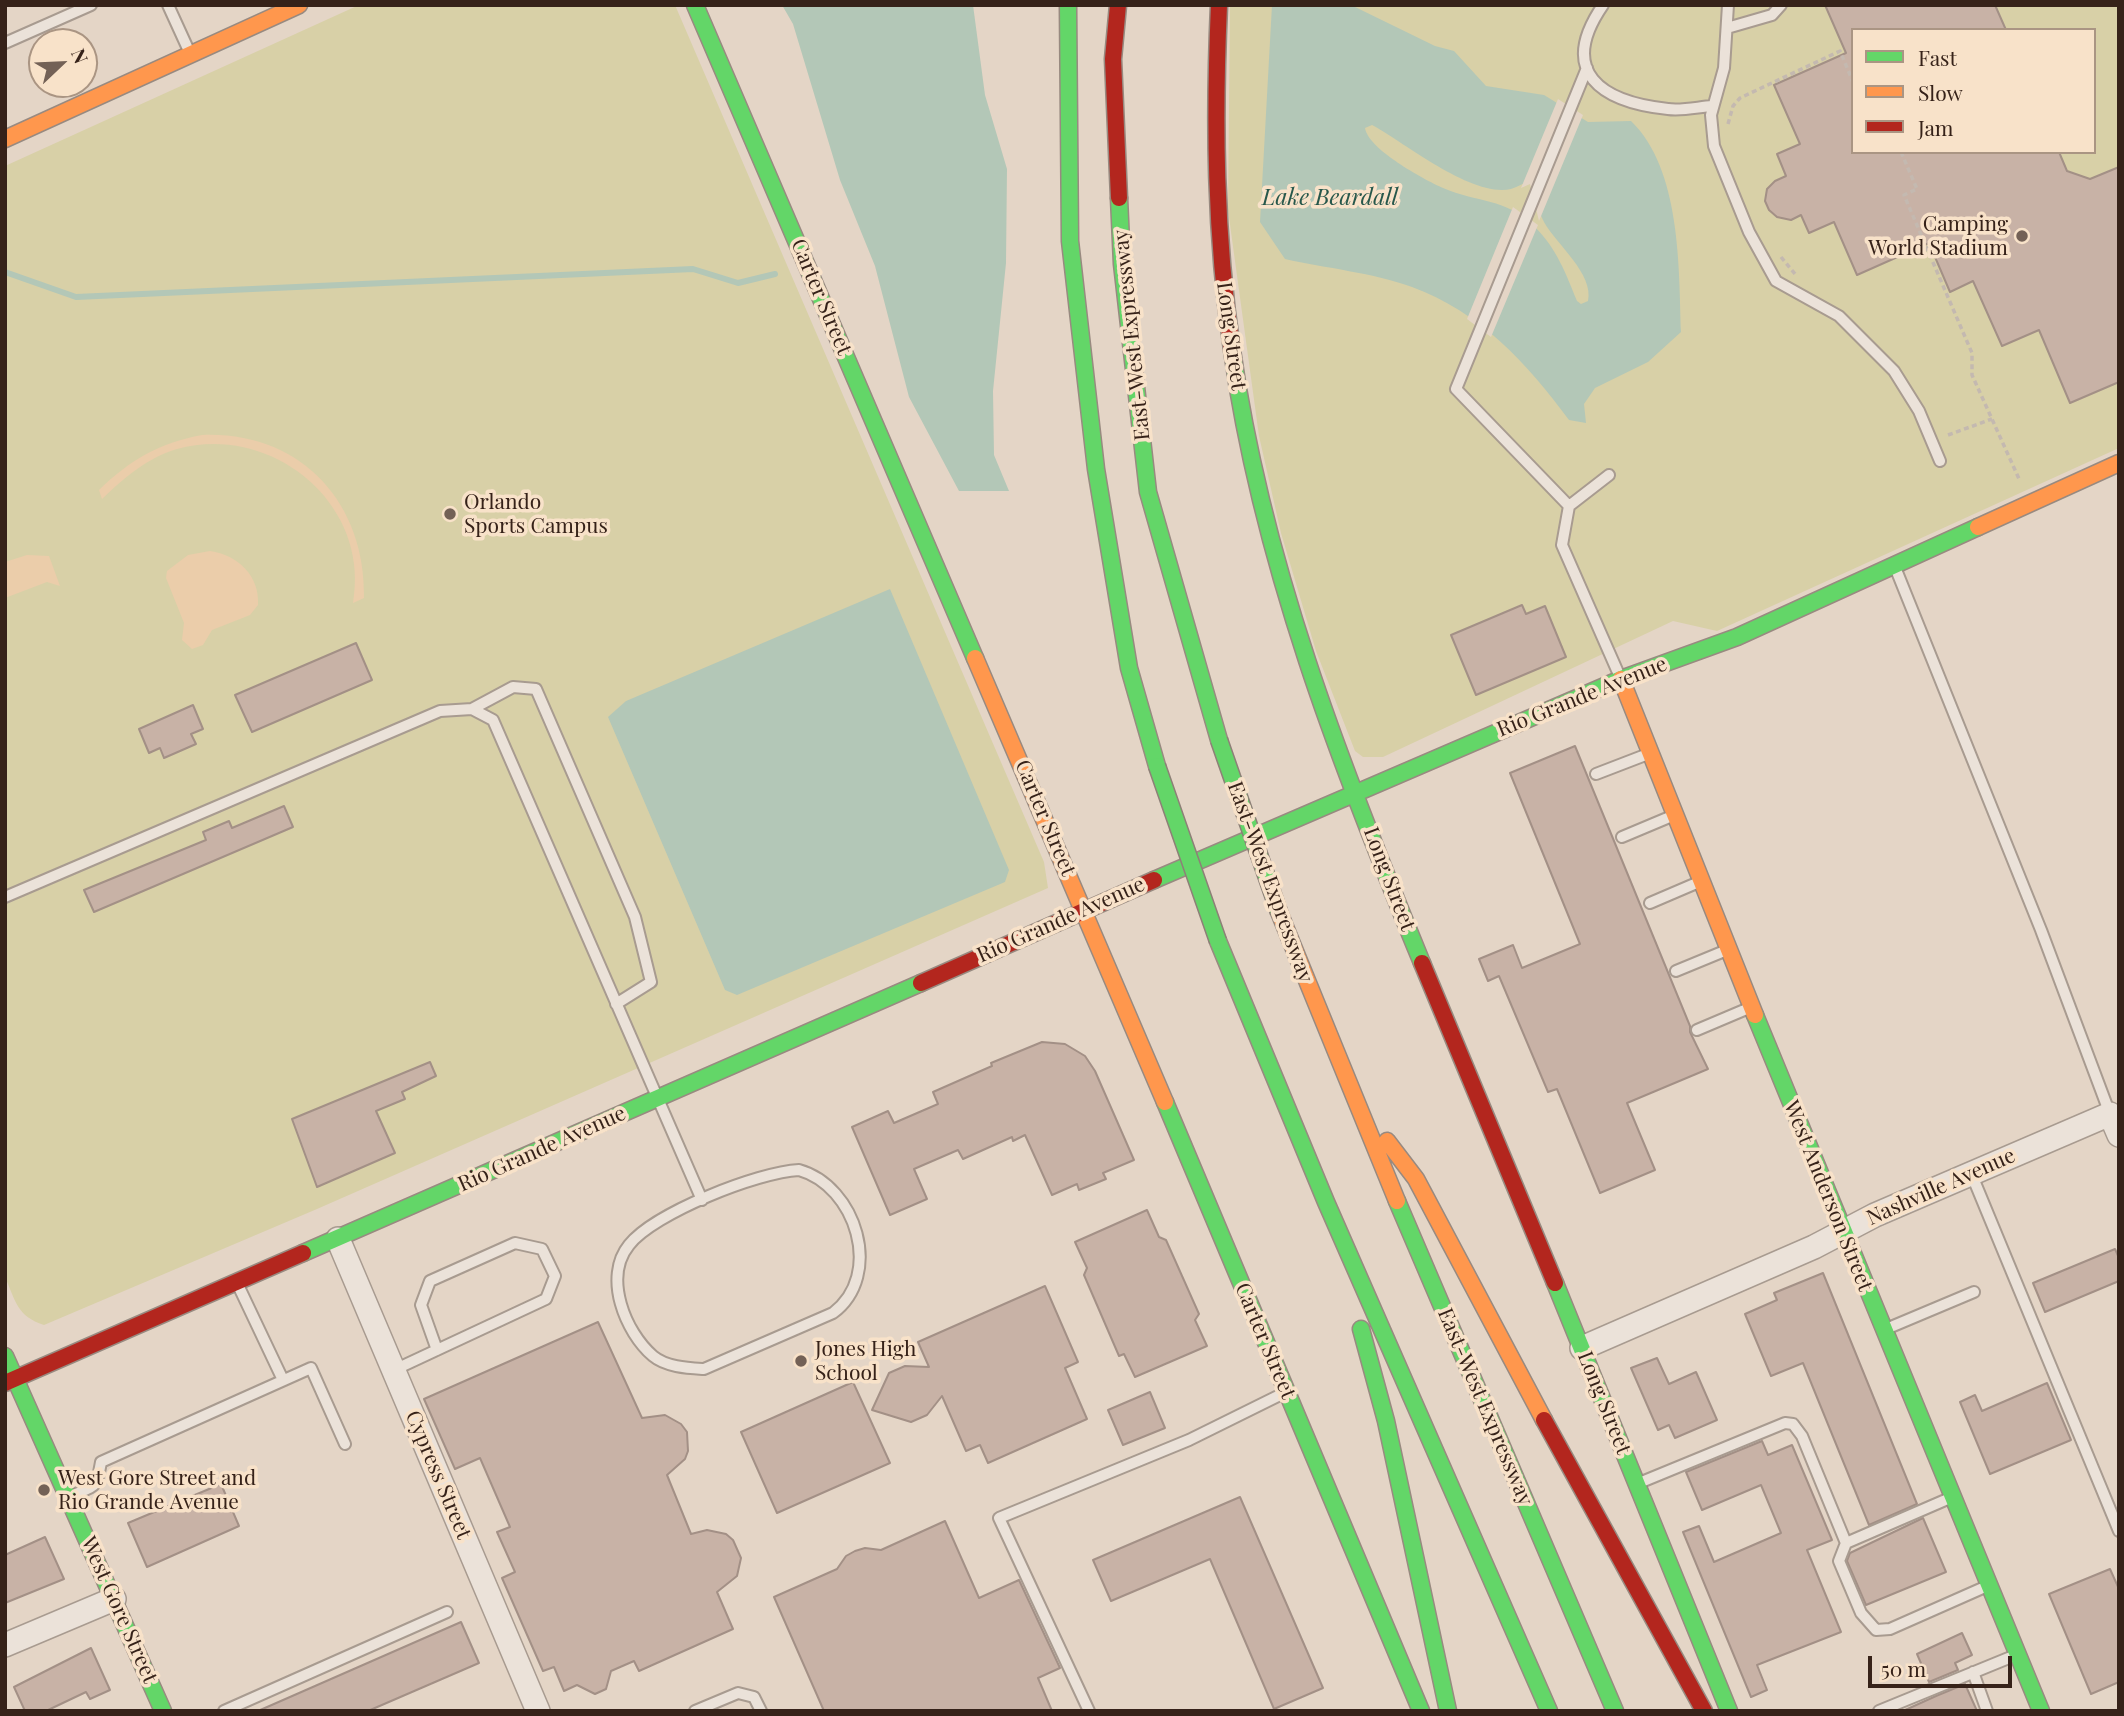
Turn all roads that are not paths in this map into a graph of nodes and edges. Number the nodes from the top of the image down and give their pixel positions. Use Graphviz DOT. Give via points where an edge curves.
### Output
graph roads {
  1 [pos="91,5"];
  2 [pos="168,5"];
  3 [pos="299,5"];
  4 [pos="695,5"];
  5 [pos="1068,5"];
  6 [pos="1118,5"];
  7 [pos="1219,5"];
  8 [pos="1603,5"];
  9 [pos="1728,5"];
  10 [pos="1781,5"];
  11 [pos="1727,28"];
  12 [pos="5,43"];
  13 [pos="190,53"];
  14 [pos="1587,68"];
  15 [pos="1712,106"];
  16 [pos="6,135"];
  17 [pos="1940,461"];
  18 [pos="2119,463"];
  19 [pos="1609,475"];
  20 [pos="1569,506"];
  21 [pos="1895,567"];
  22 [pos="1621,679"];
  23 [pos="472,709"];
  24 [pos="1651,753"];
  25 [pos="1596,775"];
  26 [pos="1356,792"];
  27 [pos="1675,815"];
  28 [pos="1622,837"];
  29 [pos="1702,881"];
  30 [pos="5,897"];
  31 [pos="1650,903"];
  32 [pos="1084,910"];
  33 [pos="1729,949"];
  34 [pos="1676,971"];
  35 [pos="616,1004"];
  36 [pos="1752,1007"];
  37 [pos="1697,1030"];
  38 [pos="1350,1093"];
  39 [pos="658,1098"];
  40 [pos="2110,1114"];
  41 [pos="2119,1136"];
  42 [pos="1971,1173"];
  43 [pos="702,1200"];
  44 [pos="1326,1202"];
  45 [pos="1842,1232"];
  46 [pos="338,1239"];
  47 [pos="237,1283"];
  48 [pos="1974,1292"];
  49 [pos="1884,1330"];
  50 [pos="1582,1348"];
  51 [pos="436,1350"];
  52 [pos="5,1356"];
  53 [pos="394,1370"];
  54 [pos="283,1380"];
  55 [pos="11,1381"];
  56 [pos="1287,1392"];
  57 [pos="345,1444"];
  58 [pos="1636,1484"];
  59 [pos="69,1497"];
  60 [pos="1952,1497"];
  61 [pos="2119,1531"];
  62 [pos="1846,1543"];
  63 [pos="1989,1586"];
  64 [pos="114,1599"];
  65 [pos="447,1612"];
  66 [pos="5,1645"];
  67 [pos="2017,1654"];
  68 [pos="1973,1672"];
  69 [pos="163,1711"];
  70 [pos="225,1711"];
  71 [pos="538,1711"];
  72 [pos="695,1711"];
  73 [pos="761,1711"];
  74 [pos="1089,1711"];
  75 [pos="1421,1711"];
  76 [pos="1448,1711"];
  77 [pos="1549,1711"];
  78 [pos="1615,1711"];
  79 [pos="1704,1711"];
  80 [pos="1729,1711"];
  81 [pos="1879,1711"];
  82 [pos="1987,1711"];
  83 [pos="2041,1711"];
  1 -- 12 [label="lane"];
  2 -- 13 [label="lane"];
  3 -- 13 [label="main road"];
  4 -- 32 [label="main road, Carter Street"];
  5 -- 44 [label="main road, bridge" via="1070,241 1097,469 1129,668 1157,766 1218,941"];
  6 -- 38 [label="main road, East-West Expressway, bridge" via="1114,59 1122,264 1148,492 1219,740 1279,912"];
  7 -- 26 [label="main road, Long Street" via="1213,90 1214,181 1224,304 1246,437 1270,541 1317,695"];
  8 -- 14 [label="lane" via="1588,27 1583,48"];
  9 -- 11 [label="lane"];
  10 -- 11 [label="lane" via="1772,15"];
  11 -- 15 [label="lane" via="1724,68"];
  13 -- 16 [label="main road"];
  14 -- 15 [label="lane" via="1604,92 1637,104 1671,110"];
  14 -- 20 [label="lane" via="1455,389"];
  15 -- 17 [label="lane" via="1714,146 1728,188 1776,281 1839,316 1894,371 1919,411"];
  18 -- 21 [label="main road, Rio Grande Avenue"];
  19 -- 20 [label="lane"];
  20 -- 22 [label="lane" via="1562,545"];
  21 -- 22 [label="main road, Rio Grande Avenue" via="1737,637"];
  21 -- 40 [label="lane"];
  22 -- 24 [label="main road, West Anderson Street"];
  22 -- 26 [label="main road, Rio Grande Avenue"];
  23 -- 30 [label="lane" via="440,710"];
  23 -- 35 [label="lane" via="493,720"];
  23 -- 35 [label="lane" via="513,687 536,689 635,917 651,982"];
  24 -- 25 [label="lane"];
  24 -- 27 [label="main road, West Anderson Street"];
  26 -- 32 [label="main road, Rio Grande Avenue"];
  26 -- 50 [label="main road, Long Street"];
  27 -- 28 [label="lane"];
  27 -- 29 [label="main road, West Anderson Street"];
  29 -- 31 [label="lane"];
  29 -- 33 [label="main road, West Anderson Street"];
  32 -- 39 [label="main road, Rio Grande Avenue"];
  32 -- 56 [label="main road, Carter Street"];
  33 -- 34 [label="lane"];
  33 -- 36 [label="main road, West Anderson Street"];
  35 -- 39 [label="lane"];
  36 -- 37 [label="lane"];
  36 -- 45 [label="main road, West Anderson Street"];
  38 -- 78 [label="main road, East-West Expressway"];
  38 -- 79 [label="main road" via="1416,1179"];
  39 -- 43 [label="lane"];
  39 -- 46 [label="main road, Rio Grande Avenue"];
  40 -- 41 [label="street"];
  40 -- 42 [label="street, Nashville Avenue"];
  42 -- 45 [label="street, Nashville Avenue"];
  42 -- 61 [label="lane"];
  43 -- 43 [label="lane" via="655,1221 628,1246 618,1274 620,1305 636,1336 654,1357 704,1369 847,1303 856,1287 861,1245 848,1215 818,1175 775,1171"];
  44 -- 76 [label="main road" via="1386,1421"];
  44 -- 77 [label="main road"];
  45 -- 49 [label="main road, West Anderson Street"];
  45 -- 50 [label="street, Nashville Avenue"];
  46 -- 47 [label="main road, Rio Grande Avenue"];
  46 -- 53 [label="street, Cypress Street"];
  47 -- 54 [label="lane"];
  47 -- 55 [label="main road, Rio Grande Avenue"];
  48 -- 49 [label="lane"];
  49 -- 60 [label="main road, West Anderson Street"];
  50 -- 58 [label="main road, Long Street"];
  51 -- 51 [label="lane" via="546,1299 555,1276 542,1249 515,1243 430,1281 421,1305"];
  51 -- 53 [label="lane"];
  52 -- 55 [label="main road, West Gore Street"];
  53 -- 71 [label="street, Cypress Street"];
  54 -- 57 [label="lane" via="311,1368"];
  54 -- 59 [label="lane" via="101,1462 94,1485"];
  55 -- 59 [label="main road, West Gore Street"];
  56 -- 74 [label="lane" via="1189,1440 999,1518"];
  56 -- 75 [label="main road, Carter Street"];
  58 -- 62 [label="lane" via="1773,1426 1793,1424"];
  58 -- 80 [label="main road, Long Street"];
  59 -- 64 [label="main road, West Gore Street"];
  60 -- 62 [label="lane"];
  60 -- 63 [label="main road, West Anderson Street"];
  62 -- 63 [label="lane" via="1839,1561 1861,1613 1876,1630 1890,1629"];
  63 -- 67 [label="main road, West Anderson Street"];
  64 -- 66 [label="street"];
  64 -- 69 [label="main road, West Gore Street"];
  65 -- 70 [label="lane"];
  67 -- 68 [label="lane"];
  67 -- 83 [label="main road, West Anderson Street"];
  68 -- 81 [label="lane" via="1943,1689"];
  68 -- 82 [label="lane"];
  72 -- 73 [label="lane" via="738,1693 754,1697"];
}
